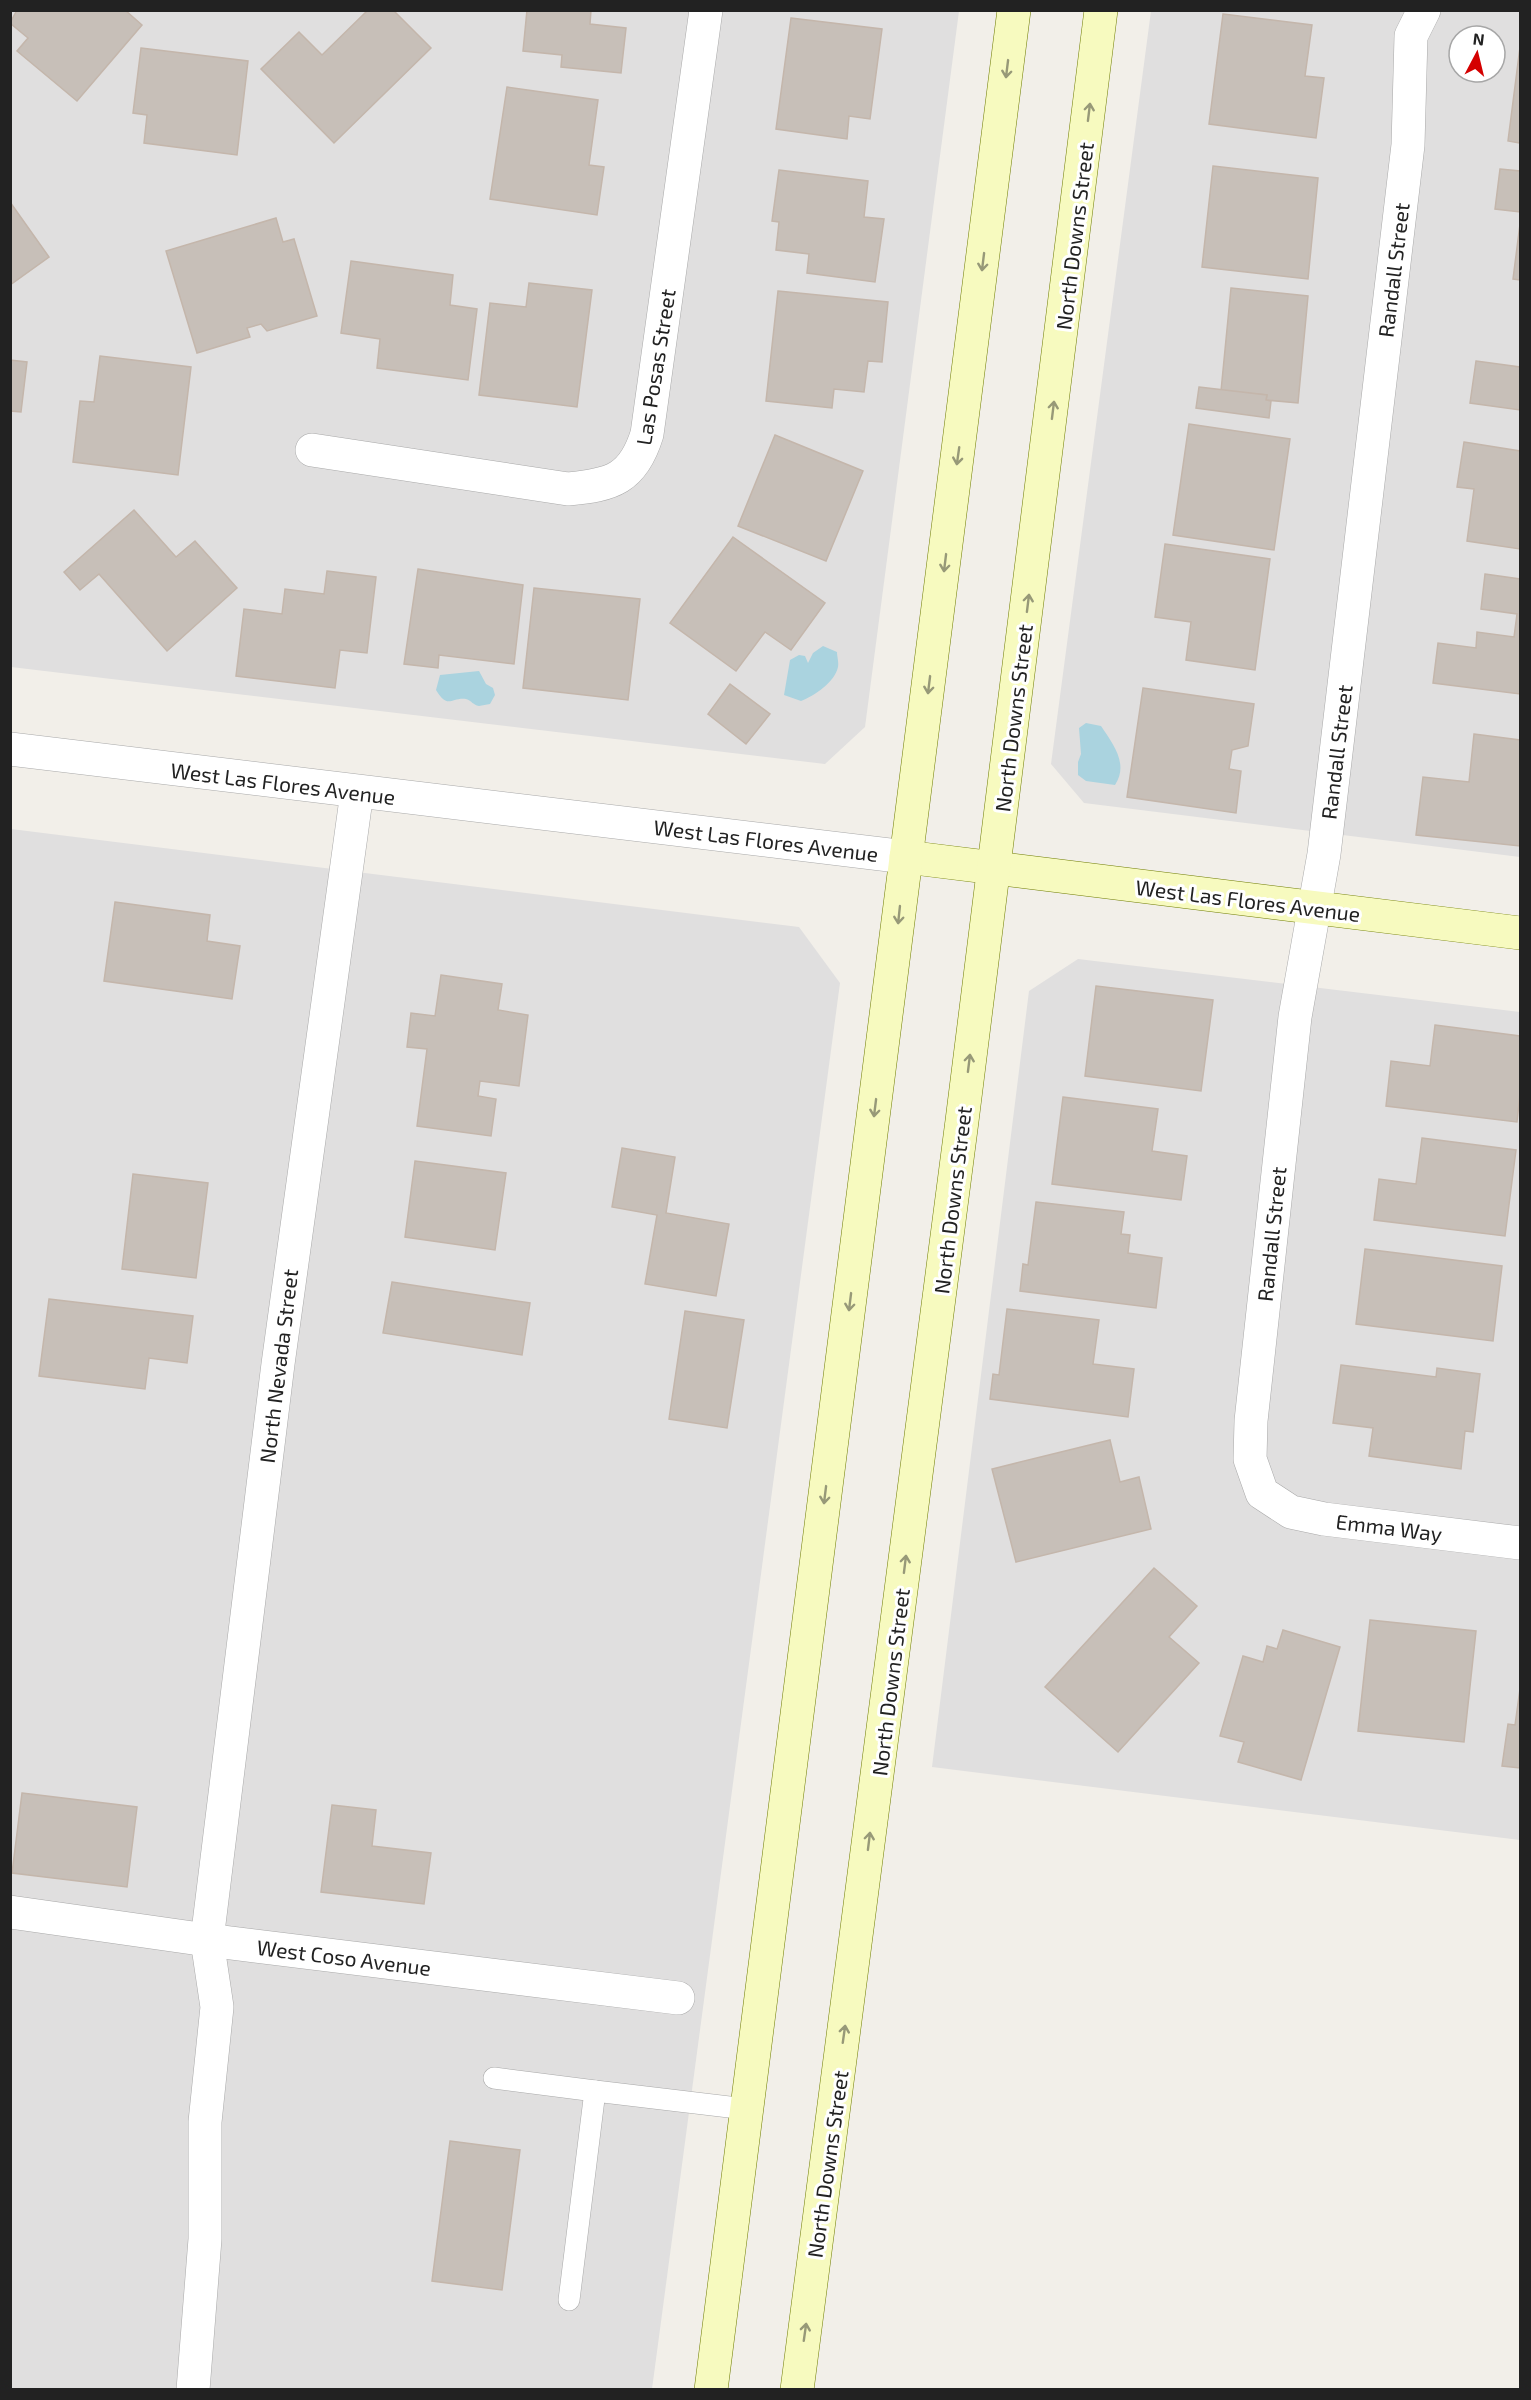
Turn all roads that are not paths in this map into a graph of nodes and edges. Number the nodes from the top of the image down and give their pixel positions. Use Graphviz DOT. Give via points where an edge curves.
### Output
graph roads {
  1 [pos="706,10"];
  2 [pos="1014,10"];
  3 [pos="1101,10"];
  4 [pos="1424,10"];
  5 [pos="312,450"];
  6 [pos="10,750"];
  7 [pos="357,792"];
  8 [pos="906,856"];
  9 [pos="993,869"];
  10 [pos="1314,908"];
  11 [pos="1521,933"];
  12 [pos="1262,1493"];
  13 [pos="1521,1543"];
  14 [pos="10,1912"];
  15 [pos="207,1940"];
  16 [pos="678,1998"];
  17 [pos="494,2078"];
  18 [pos="595,2091"];
  19 [pos="746,2109"];
  20 [pos="569,2300"];
  21 [pos="193,2390"];
  22 [pos="711,2390"];
  23 [pos="797,2390"];
  1 -- 5 [label="street, Las Posas Street" via="647,434 640,456 622,475 601,486 568,489"];
  2 -- 8 [label="main road, one-way"];
  9 -- 3 [label="main road, North Downs Street, one-way"];
  4 -- 10 [label="street, Randall Street" via="1411,36 1408,145 1324,854"];
  6 -- 7 [label="street, West Las Flores Avenue"];
  7 -- 8 [label="street, West Las Flores Avenue"];
  7 -- 15 [label="street, North Nevada Street" via="278,1364"];
  8 -- 9 [label="main road, West Las Flores Avenue"];
  8 -- 19 [label="main road, one-way"];
  9 -- 10 [label="main road, West Las Flores Avenue"];
  23 -- 9 [label="main road, North Downs Street, one-way"];
  10 -- 11 [label="main road, West Las Flores Avenue"];
  10 -- 12 [label="street, Randall Street" via="1295,1017 1251,1421 1250,1458"];
  12 -- 13 [label="street, Emma Way" via="1291,1512 1324,1519"];
  14 -- 15 [label="street, West Coso Avenue"];
  15 -- 16 [label="street, West Coso Avenue"];
  15 -- 21 [label="street, North Nevada Street" via="217,2007 205,2122 205,2239"];
  17 -- 18 [label="lane"];
  18 -- 19 [label="lane"];
  18 -- 20 [label="lane"];
  19 -- 22 [label="main road"];
}
